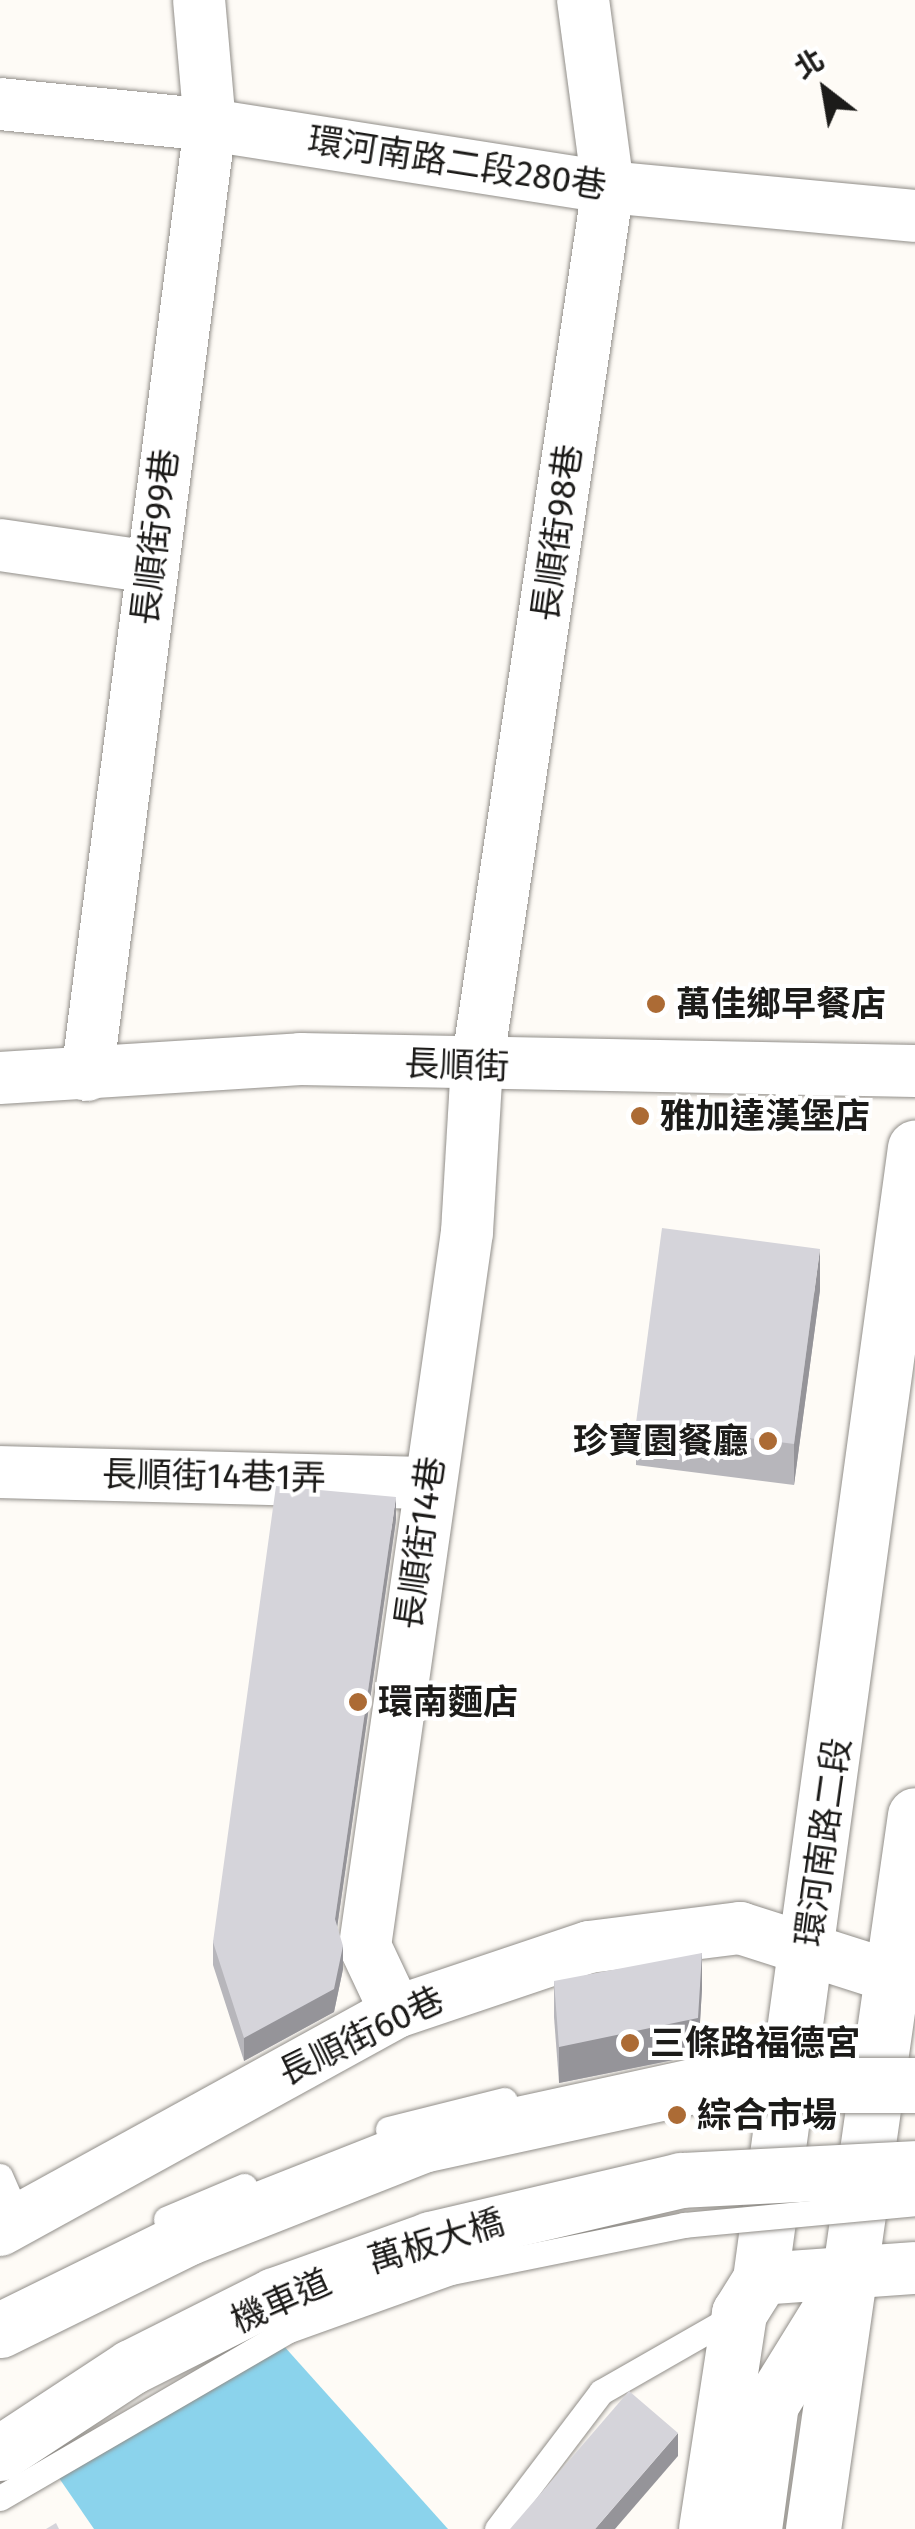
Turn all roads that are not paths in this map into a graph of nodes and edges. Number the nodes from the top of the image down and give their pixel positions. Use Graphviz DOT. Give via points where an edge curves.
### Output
graph roads {
  1 [pos="198,0"];
  2 [pos="583,0"];
  3 [pos="0,104"];
  4 [pos="210,125"];
  5 [pos="608,186"];
  6 [pos="915,216"];
  7 [pos="0,545"];
  8 [pos="151,567"];
  9 [pos="477,1066"];
  10 [pos="915,1071"];
  11 [pos="87,1074"];
  12 [pos="0,1078"];
  13 [pos="915,1148"];
  14 [pos="0,1472"];
  15 [pos="427,1483"];
  16 [pos="915,1815"];
  17 [pos="809,1948"];
  18 [pos="903,1982"];
  19 [pos="396,2012"];
  20 [pos="915,2066"];
  21 [pos="915,2084"];
  22 [pos="915,2168"];
  23 [pos="915,2203"];
  24 [pos="6,2208"];
  25 [pos="855,2268"];
  26 [pos="915,2268"];
  27 [pos="749,2296"];
  28 [pos="0,2301"];
  29 [pos="0,2330"];
  30 [pos="0,2453"];
  31 [pos="0,2498"];
  32 [pos="497,2529"];
  33 [pos="706,2529"];
  34 [pos="754,2529"];
  35 [pos="813,2529"];
  1 -- 4 [label="street, 長順街99巷"];
  2 -- 5 [label="street, 長順街98巷"];
  3 -- 4 [label="street, 環河南路二段280巷"];
  4 -- 5 [label="street, 環河南路二段280巷"];
  4 -- 8 [label="street, 長順街99巷"];
  5 -- 6 [label="street, 環河南路二段280巷"];
  5 -- 9 [label="street, 長順街98巷"];
  7 -- 8 [label="street"];
  8 -- 11 [label="street, 長順街99巷"];
  9 -- 10 [label="street, 長順街"];
  9 -- 11 [label="street, 長順街" via="300,1059"];
  9 -- 15 [label="street, 長順街14巷" via="467,1232"];
  11 -- 12 [label="street, 長順街"];
  13 -- 17 [label="main road, 環河南路二段"];
  14 -- 15 [label="street, 長順街14巷1弄"];
  15 -- 19 [label="street, 長順街14巷" via="365,1946"];
  16 -- 18 [label="main road"];
  17 -- 18 [label="street, 長順街60巷"];
  17 -- 19 [label="street, 長順街60巷" via="740,1928 590,1946"];
  17 -- 27 [label="main road, 環河南路二段"];
  18 -- 25 [label="main road"];
  19 -- 24 [label="street, 長順街60巷"];
  20 -- 28 [label="lane, bridge" via="749,2057 428,2114 196,2204"];
  21 -- 29 [label="main road, bridge" via="693,2086 422,2144 189,2237"];
  22 -- 30 [label="main road, 萬板大橋, bridge" via="681,2180 430,2239 274,2295 131,2367"];
  23 -- 31 [label="lane, 機車道, bridge" via="684,2225 451,2272 289,2330"];
  25 -- 26 [label="street"];
  25 -- 27 [label="street"];
  25 -- 34 [label="main road" via="772,2404"];
  25 -- 35 [label="main road"];
  27 -- 32 [label="lane" via="601,2392"];
  27 -- 33 [label="main road, 環河南路二段"];
}
